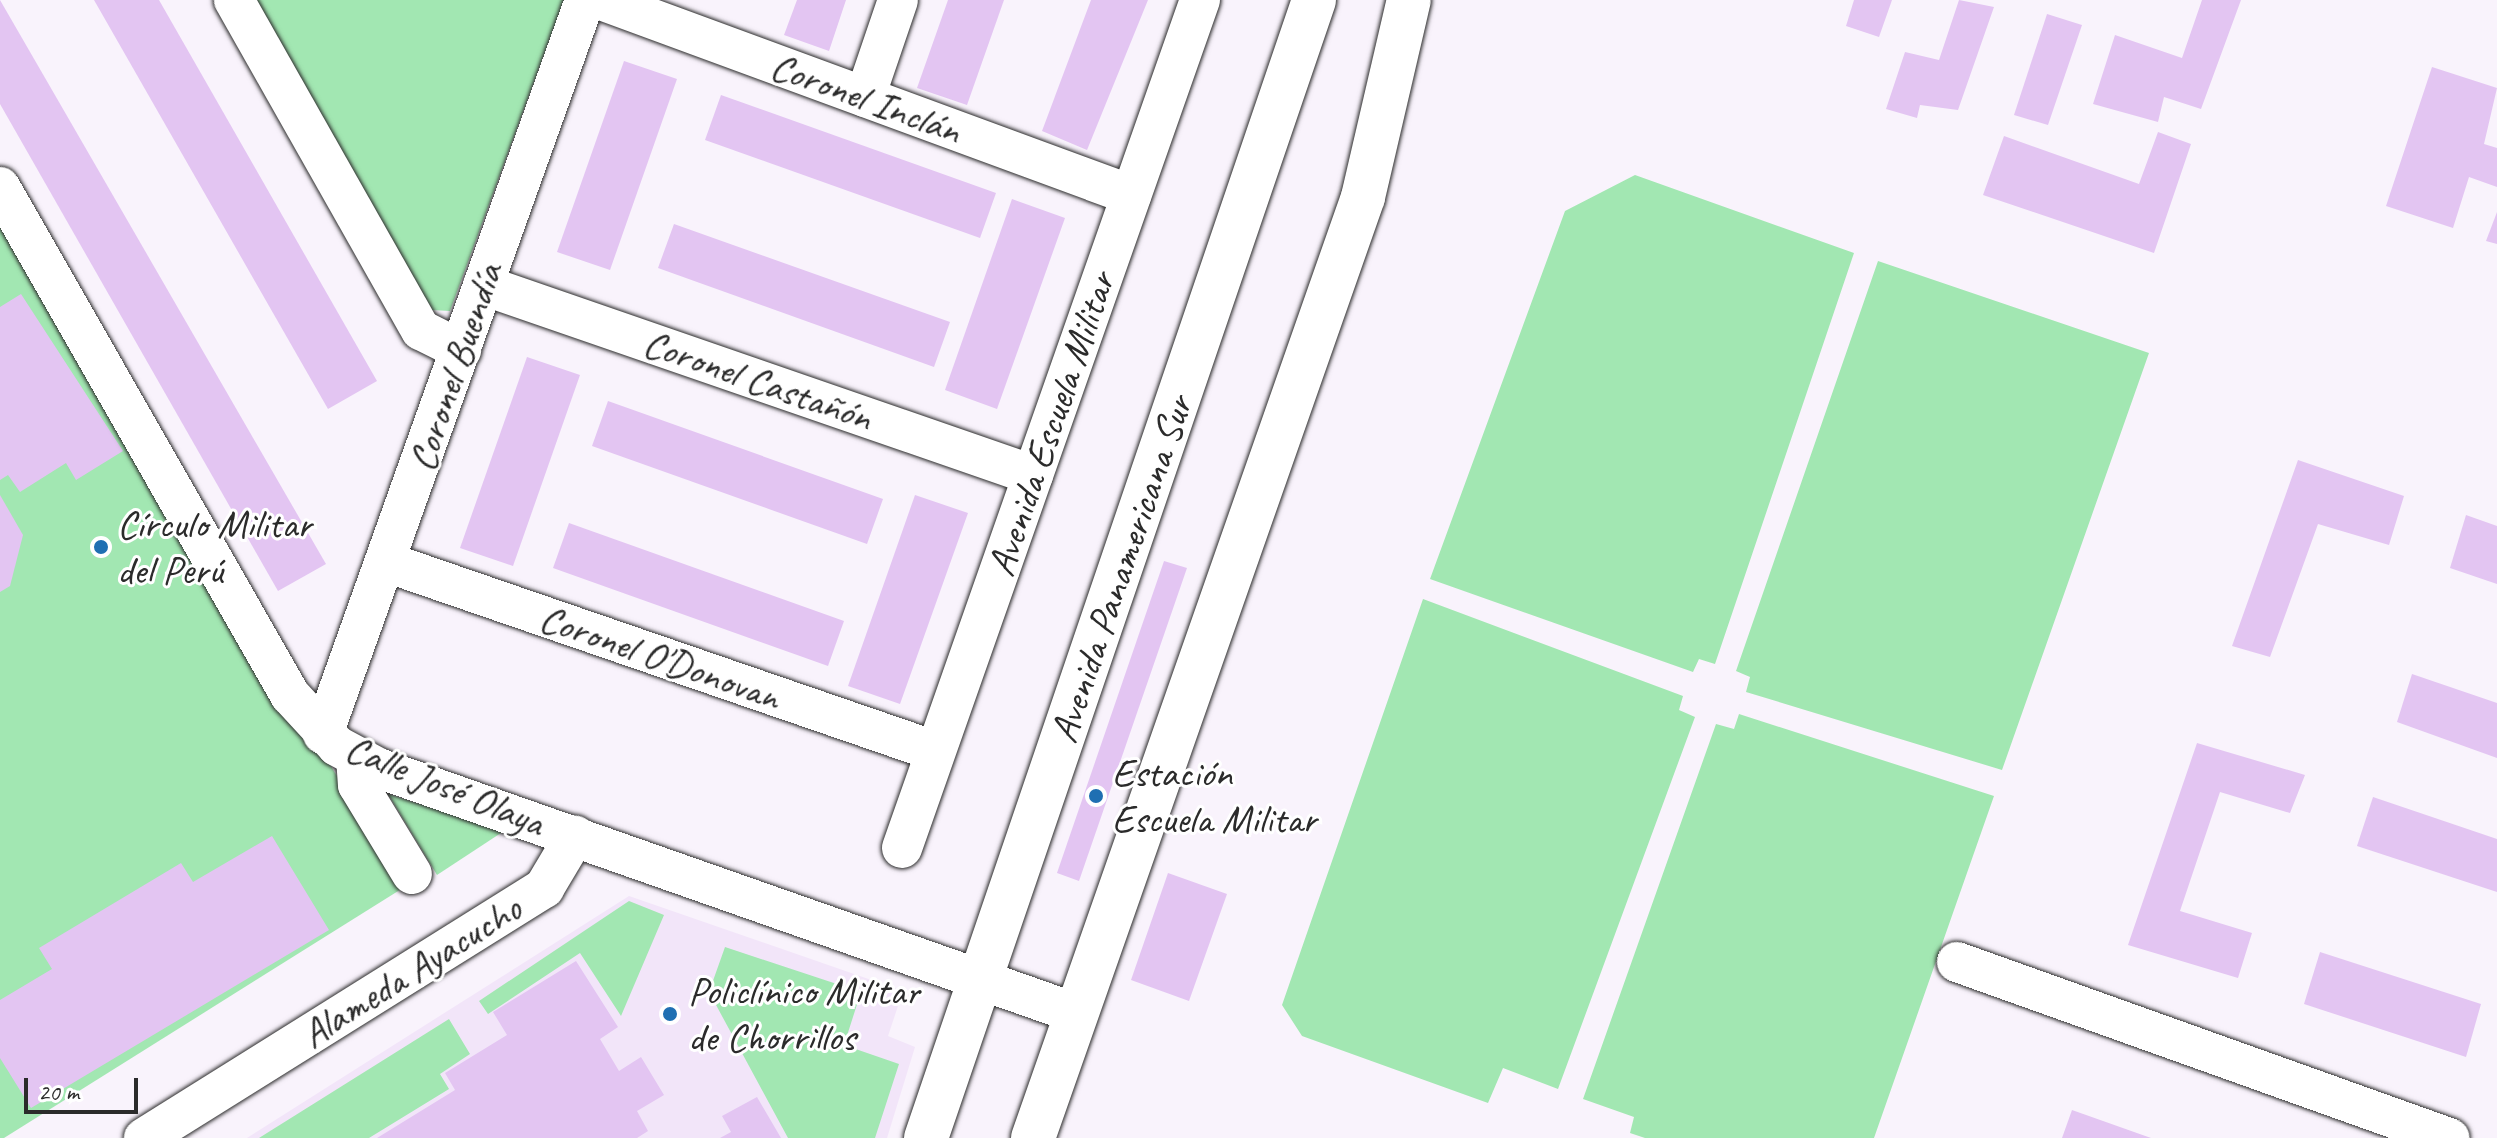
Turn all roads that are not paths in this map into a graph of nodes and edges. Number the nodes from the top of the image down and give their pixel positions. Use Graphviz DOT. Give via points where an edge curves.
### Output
graph roads {
  1 [pos="234,0"];
  2 [pos="585,0"];
  3 [pos="601,0"];
  4 [pos="898,0"];
  5 [pos="1200,0"];
  6 [pos="1314,0"];
  7 [pos="1409,0"];
  8 [pos="865,97"];
  9 [pos="0,187"];
  10 [pos="1131,195"];
  11 [pos="483,285"];
  12 [pos="461,350"];
  13 [pos="1033,475"];
  14 [pos="386,562"];
  15 [pos="323,734"];
  16 [pos="935,751"];
  17 [pos="356,757"];
  18 [pos="575,836"];
  19 [pos="902,848"];
  20 [pos="412,874"];
  21 [pos="1957,962"];
  22 [pos="980,978"];
  23 [pos="1078,1014"];
  24 [pos="144,1138"];
  25 [pos="926,1138"];
  26 [pos="1033,1138"];
  27 [pos="2449,1138"];
  1 -- 12 [label="street" via="421,330"];
  2 -- 11 [label="street, Coronel Buendía"];
  3 -- 8 [label="street, Coronel Inclán"];
  4 -- 8 [label="street"];
  5 -- 10 [label="street, Avenida Escuela Militar"];
  6 -- 22 [label="main road, Avenida Panamericana Sur"];
  7 -- 23 [label="main road" via="1363,197"];
  8 -- 10 [label="street, Coronel Inclán"];
  9 -- 15 [label="street, Calle José Olaya" via="290,695"];
  10 -- 13 [label="street, Avenida Escuela Militar"];
  11 -- 12 [label="street, Coronel Buendía"];
  11 -- 13 [label="street, Coronel Castañón"];
  12 -- 14 [label="street, Coronel Buendía"];
  13 -- 16 [label="street, Avenida Escuela Militar"];
  14 -- 15 [label="street, Coronel Buendía"];
  14 -- 16 [label="street, Coronel O'Donovan"];
  15 -- 17 [label="street, Calle José Olaya"];
  16 -- 19 [label="street, Avenida Escuela Militar"];
  17 -- 18 [label="street, Calle José Olaya"];
  17 -- 20 [label="street" via="358,785"];
  18 -- 22 [label="street, Calle José Olaya"];
  18 -- 24 [label="street, Alameda Ayacucho" via="544,888"];
  21 -- 27 [label="street"];
  22 -- 23 [label="street, Calle José Olaya"];
  22 -- 25 [label="main road, Avenida Panamericana Sur"];
  23 -- 26 [label="main road"];
}
